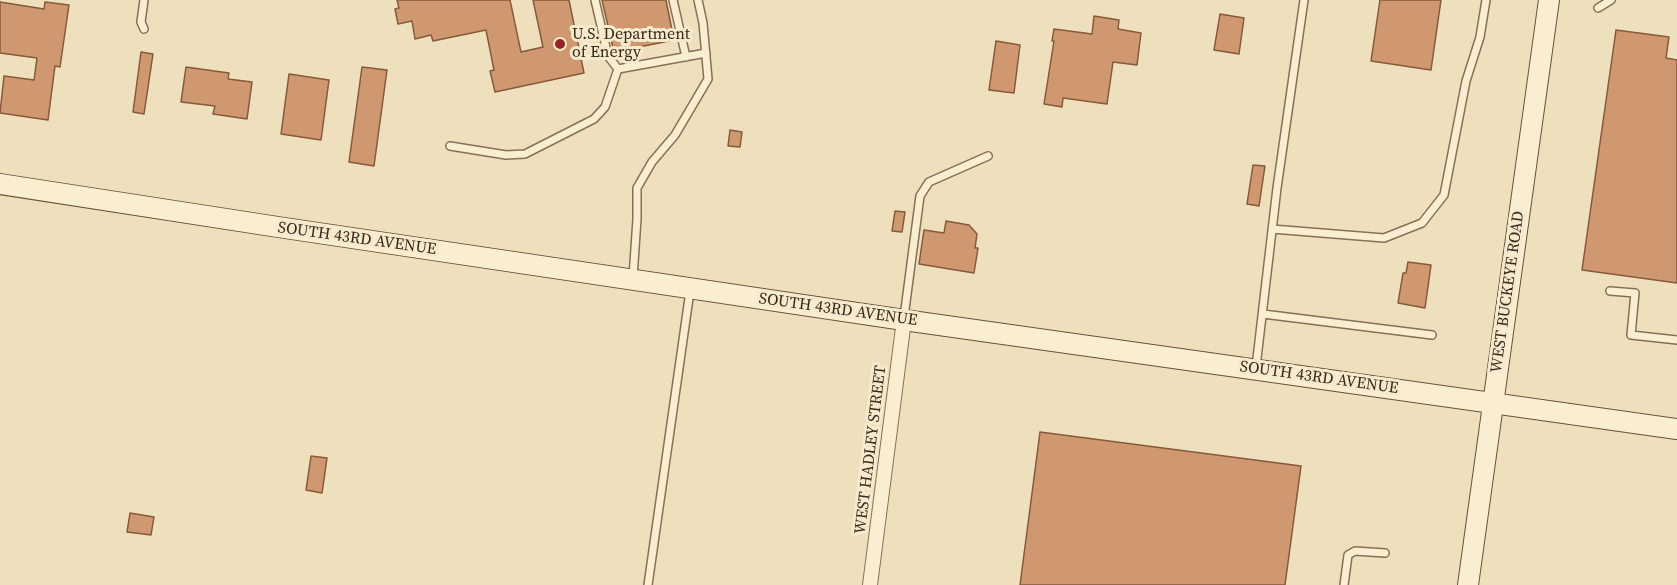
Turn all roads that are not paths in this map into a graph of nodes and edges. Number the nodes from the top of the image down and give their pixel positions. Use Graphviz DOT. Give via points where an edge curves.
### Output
graph roads {
  1 [pos="144,0"];
  2 [pos="595,0"];
  3 [pos="673,0"];
  4 [pos="698,0"];
  5 [pos="1304,0"];
  6 [pos="1486,0"];
  7 [pos="1549,0"];
  8 [pos="1611,0"];
  9 [pos="1598,8"];
  10 [pos="144,29"];
  11 [pos="706,53"];
  12 [pos="686,57"];
  13 [pos="618,69"];
  14 [pos="450,146"];
  15 [pos="988,156"];
  16 [pos="0,184"];
  17 [pos="1272,229"];
  18 [pos="633,280"];
  19 [pos="690,288"];
  20 [pos="1610,291"];
  21 [pos="1263,314"];
  22 [pos="904,320"];
  23 [pos="1432,335"];
  24 [pos="1677,340"];
  25 [pos="1255,369"];
  26 [pos="1492,403"];
  27 [pos="1677,429"];
  28 [pos="1385,553"];
  29 [pos="648,585"];
  30 [pos="870,585"];
  31 [pos="1344,585"];
  32 [pos="1468,585"];
  1 -- 10 [label="lane"];
  2 -- 13 [label="lane" via="608,56"];
  3 -- 12 [label="lane"];
  4 -- 11 [label="lane"];
  5 -- 17 [label="lane"];
  6 -- 17 [label="lane" via="1443,195 1422,223 1384,238"];
  7 -- 26 [label="main road, WEST BUCKEYE ROAD"];
  8 -- 9 [label="lane"];
  11 -- 12 [label="lane"];
  11 -- 18 [label="lane" via="708,79 638,188"];
  12 -- 13 [label="lane"];
  13 -- 14 [label="lane" via="605,107 594,119 525,154 506,155"];
  15 -- 22 [label="lane" via="929,182 920,196"];
  16 -- 18 [label="main road, SOUTH 43RD AVENUE"];
  17 -- 21 [label="lane"];
  18 -- 19 [label="main road, SOUTH 43RD AVENUE"];
  19 -- 22 [label="main road, SOUTH 43RD AVENUE"];
  19 -- 29 [label="lane"];
  20 -- 24 [label="lane" via="1635,293 1631,335"];
  21 -- 23 [label="lane"];
  21 -- 25 [label="lane"];
  22 -- 25 [label="main road, SOUTH 43RD AVENUE"];
  22 -- 30 [label="street, WEST HADLEY STREET"];
  25 -- 26 [label="main road, SOUTH 43RD AVENUE"];
  26 -- 27 [label="main road, SOUTH 43RD AVENUE"];
  26 -- 32 [label="main road, WEST BUCKEYE ROAD"];
  28 -- 31 [label="lane" via="1355,550 1348,555"];
}
